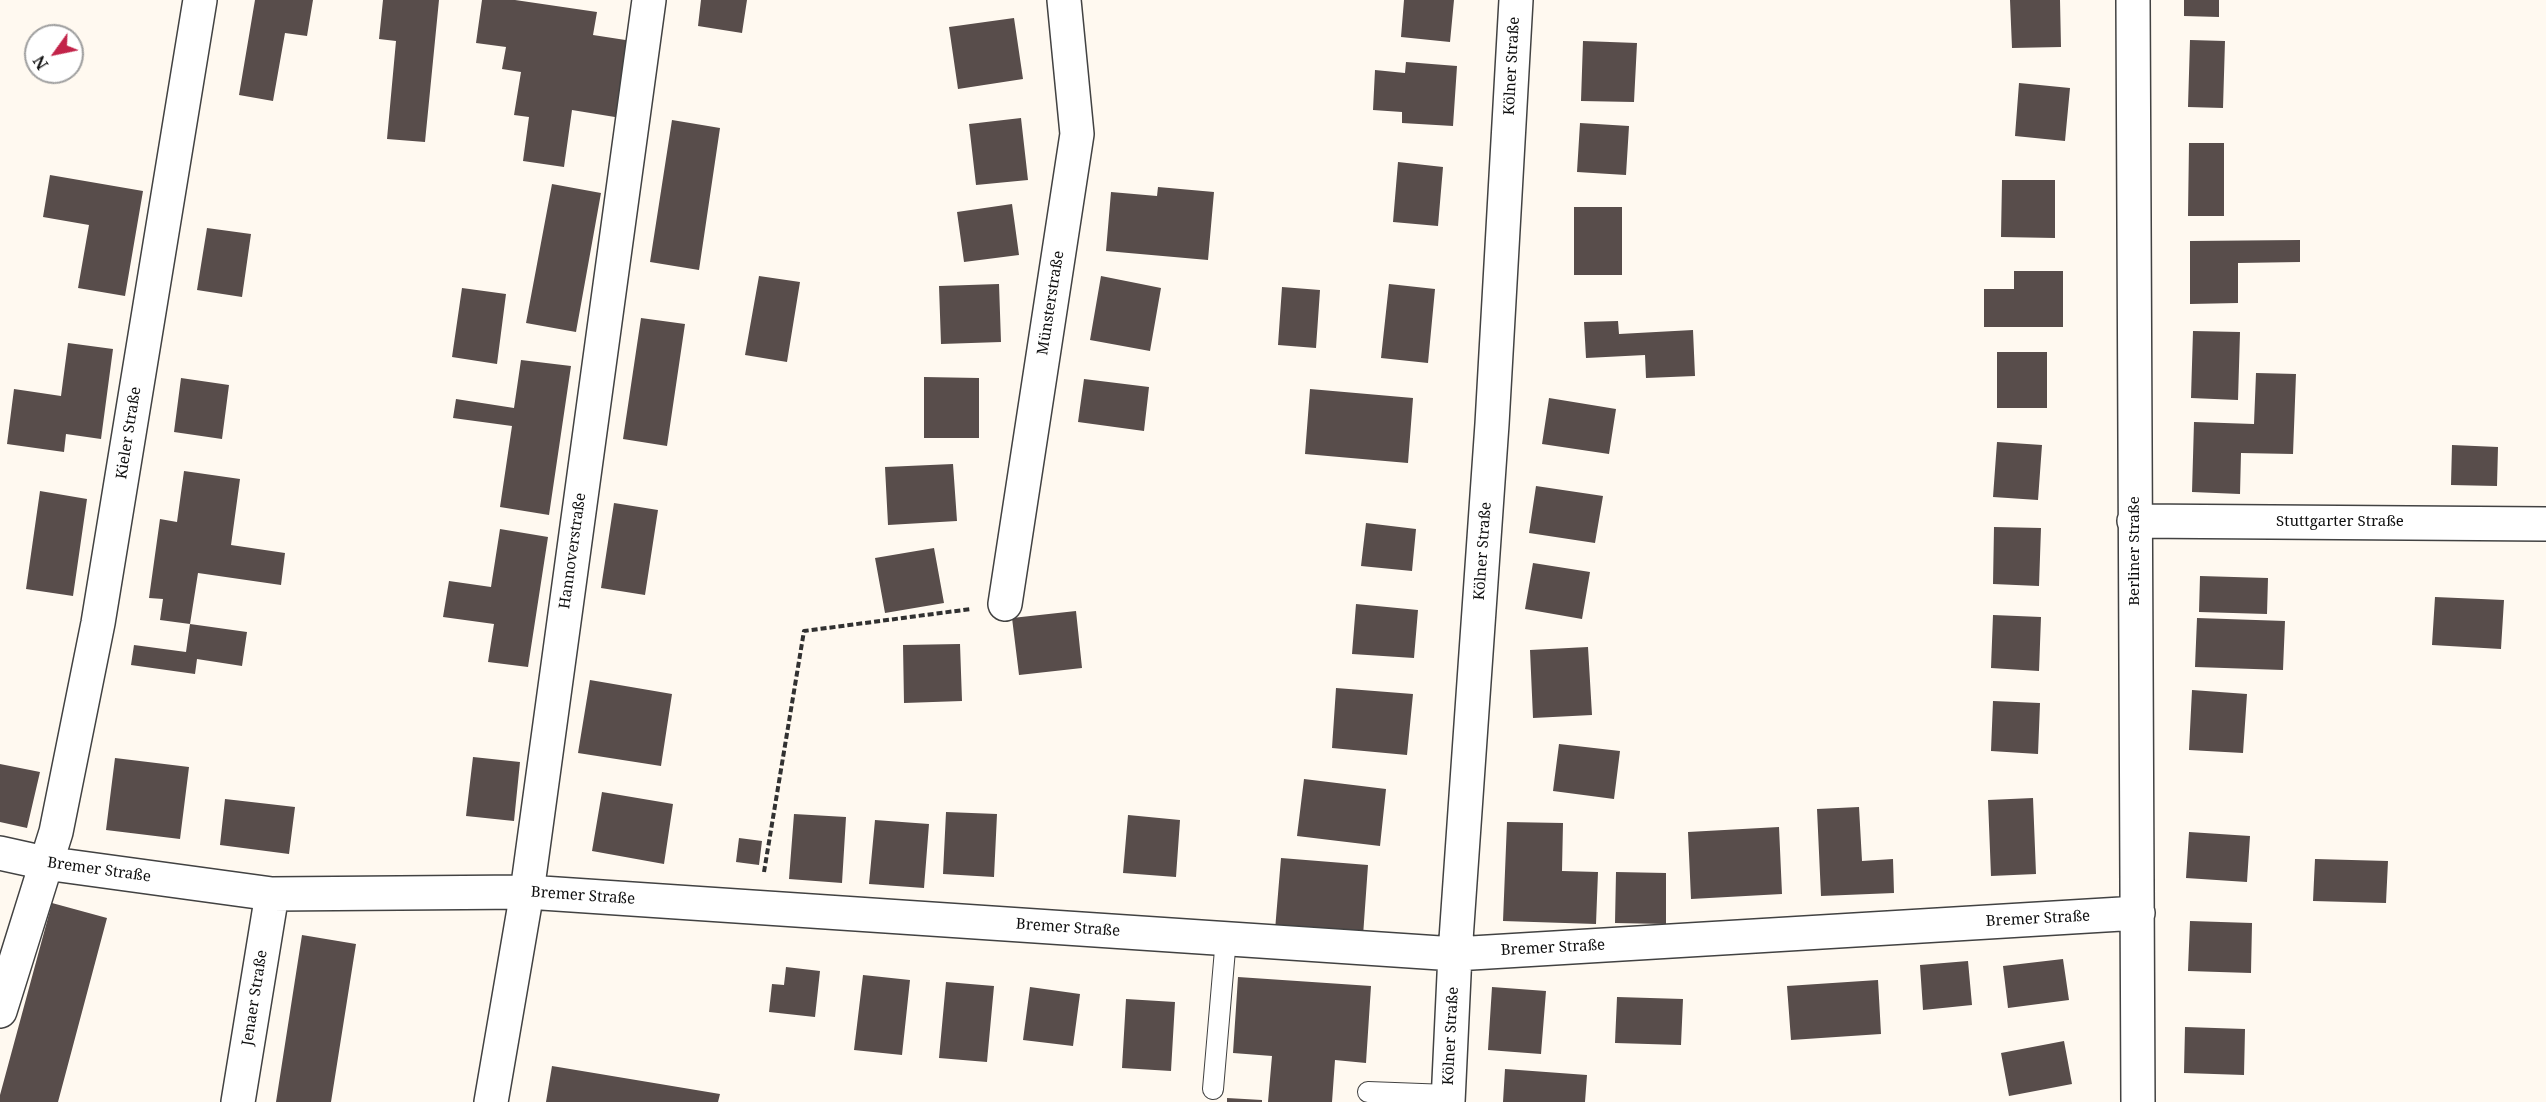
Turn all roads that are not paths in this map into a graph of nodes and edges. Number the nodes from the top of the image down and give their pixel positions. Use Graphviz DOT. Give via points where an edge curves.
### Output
graph roads {
  1 [pos="200,0"];
  2 [pos="649,0"];
  3 [pos="1064,0"];
  4 [pos="1516,0"];
  5 [pos="2133,0"];
  6 [pos="2134,521"];
  7 [pos="2546,524"];
  8 [pos="1005,604"];
  9 [pos="0,853"];
  10 [pos="45,863"];
  11 [pos="527,892"];
  12 [pos="272,894"];
  13 [pos="2138,913"];
  14 [pos="1226,938"];
  15 [pos="1455,954"];
  16 [pos="0,1011"];
  17 [pos="1213,1089"];
  18 [pos="1368,1092"];
  19 [pos="1448,1098"];
  20 [pos="238,1102"];
  21 [pos="491,1102"];
  22 [pos="2138,1102"];
  1 -- 10 [label="street, Kieler Straße" via="98,623 56,831"];
  2 -- 11 [label="street, Hannoverstraße"];
  3 -- 8 [label="street, Münsterstraße" via="1077,134"];
  4 -- 15 [label="street, Kölner Straße" via="1492,424"];
  5 -- 6 [label="street, Berliner Straße"];
  6 -- 7 [label="street, Stuttgarter Straße"];
  6 -- 13 [label="street, Berliner Straße"];
  9 -- 10 [label="street, Bremer Straße"];
  10 -- 12 [label="street, Bremer Straße"];
  10 -- 16 [label="street, Kieler Straße"];
  11 -- 12 [label="street, Bremer Straße"];
  11 -- 14 [label="street, Bremer Straße"];
  11 -- 21 [label="street, Hannoverstraße"];
  12 -- 20 [label="street, Jenaer Straße"];
  13 -- 15 [label="street, Bremer Straße"];
  13 -- 22 [label="street, Berliner Straße"];
  14 -- 15 [label="street, Bremer Straße"];
  14 -- 17 [label="lane"];
  15 -- 19 [label="street, Kölner Straße"];
  18 -- 19 [label="lane"];
}
